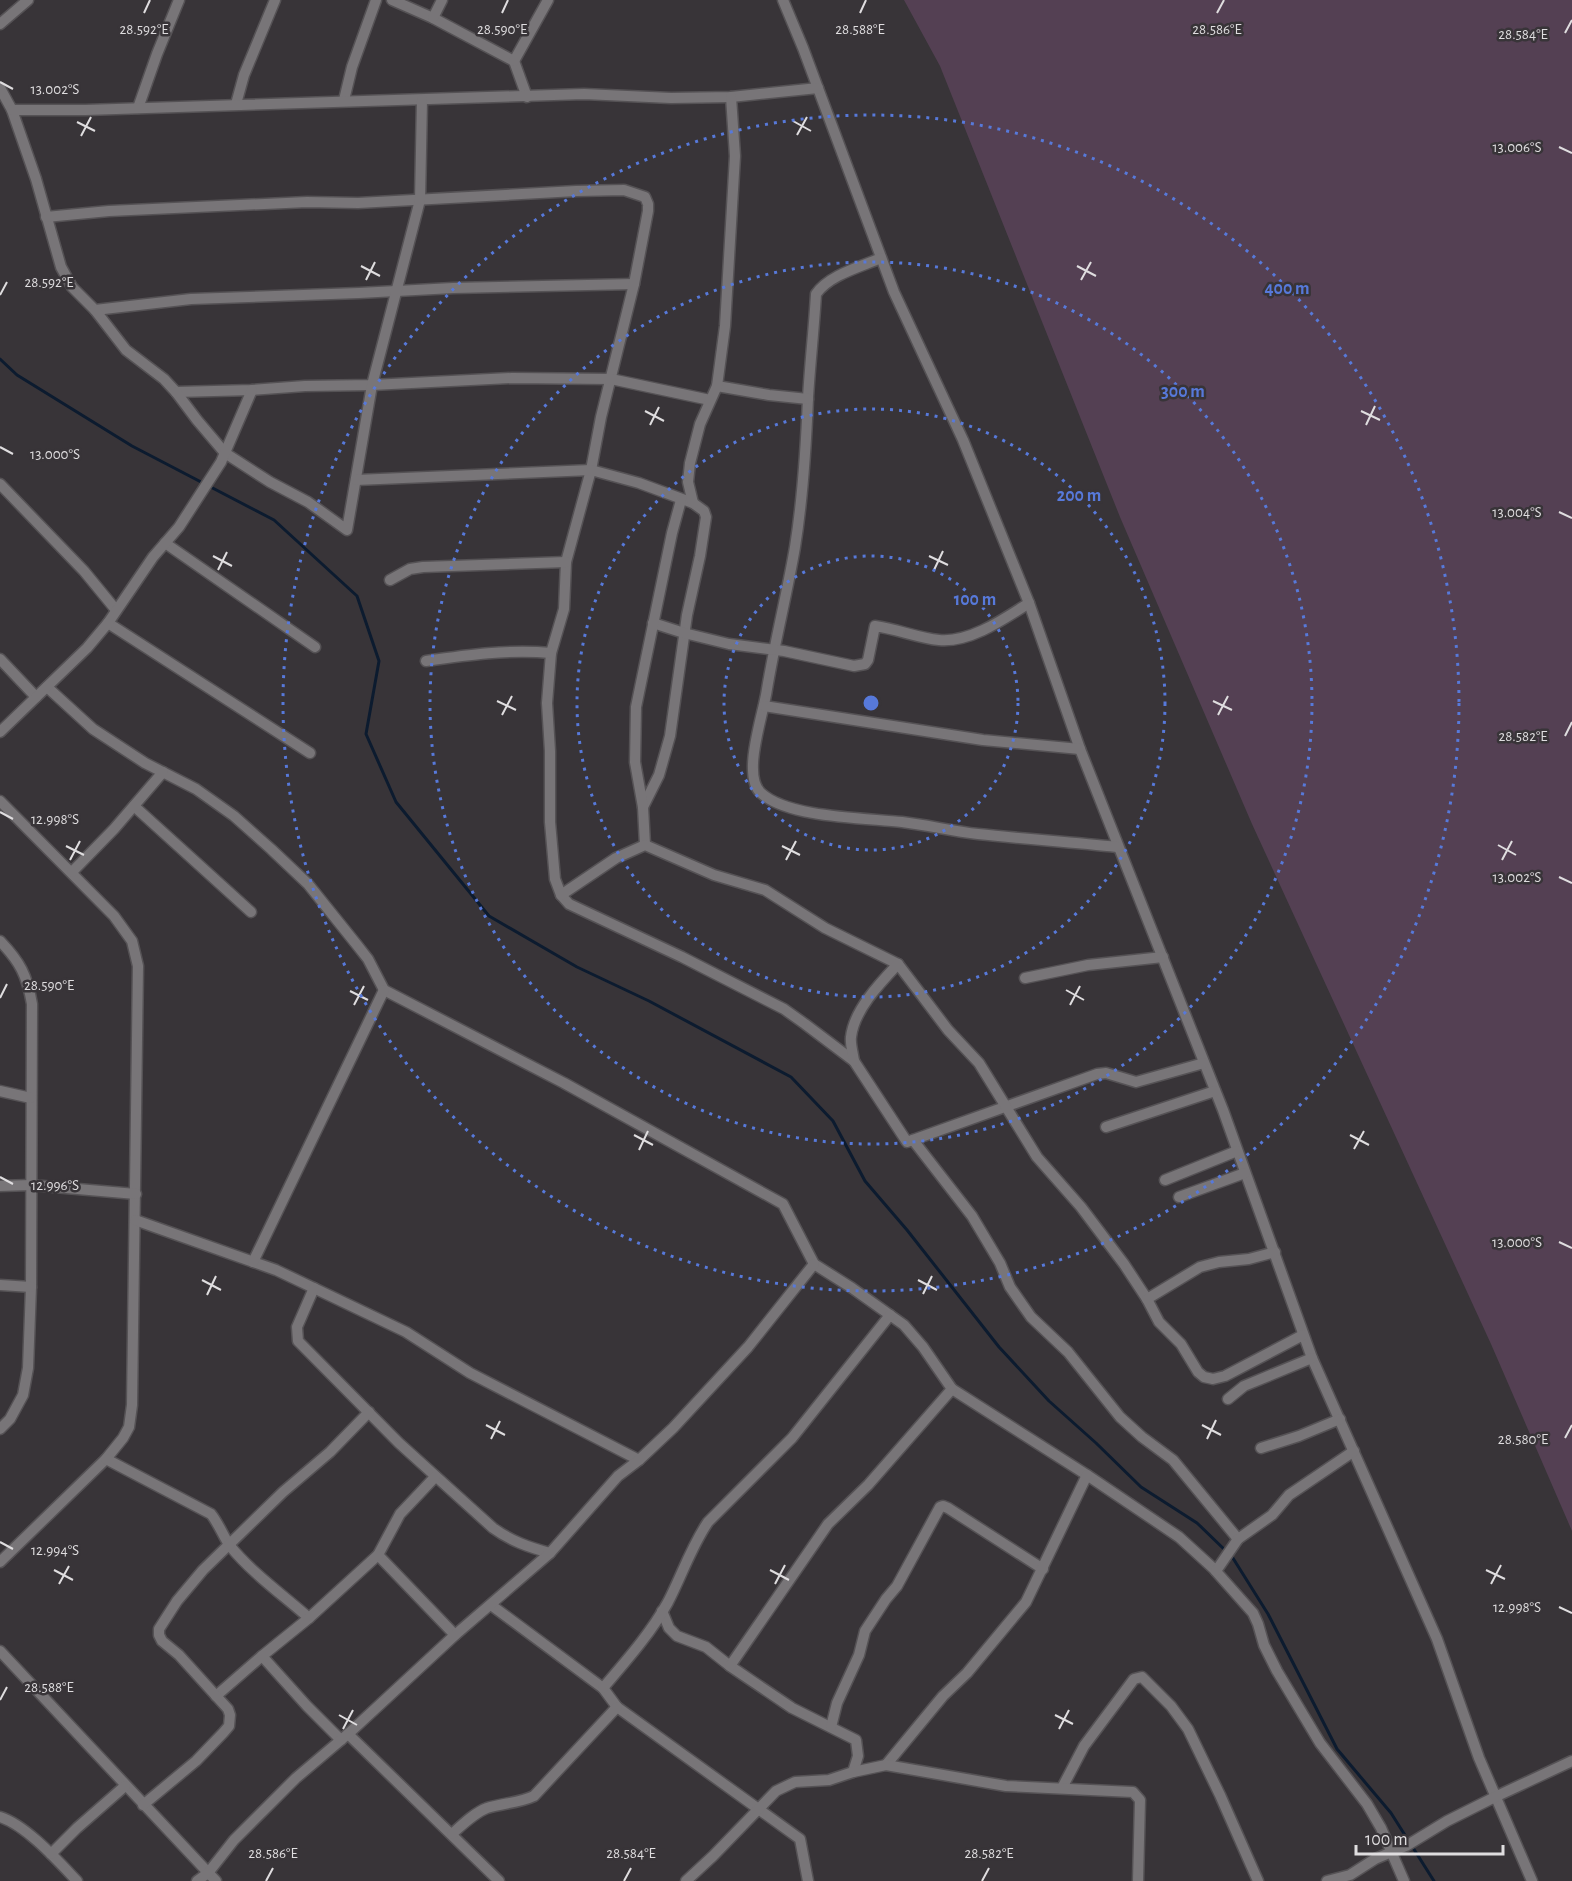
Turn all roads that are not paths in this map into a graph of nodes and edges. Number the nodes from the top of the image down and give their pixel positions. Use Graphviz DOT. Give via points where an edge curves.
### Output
graph roads {
  1 [pos="28,0"];
  2 [pos="179,0"];
  3 [pos="275,0"];
  4 [pos="376,0"];
  5 [pos="392,0"];
  6 [pos="442,0"];
  7 [pos="548,0"];
  8 [pos="783,0"];
  9 [pos="433,18"];
  10 [pos="0,24"];
  11 [pos="514,61"];
  12 [pos="0,88"];
  13 [pos="818,88"];
  14 [pos="527,97"];
  15 [pos="731,97"];
  16 [pos="344,100"];
  17 [pos="422,100"];
  18 [pos="236,104"];
  19 [pos="138,108"];
  20 [pos="12,110"];
  21 [pos="420,200"];
  22 [pos="46,217"];
  23 [pos="881,258"];
  24 [pos="634,284"];
  25 [pos="396,291"];
  26 [pos="95,310"];
  27 [pos="611,379"];
  28 [pos="372,385"];
  29 [pos="717,386"];
  30 [pos="252,390"];
  31 [pos="176,392"];
  32 [pos="808,399"];
  33 [pos="710,400"];
  34 [pos="225,453"];
  35 [pos="591,470"];
  36 [pos="356,480"];
  37 [pos="0,483"];
  38 [pos="687,502"];
  39 [pos="165,543"];
  40 [pos="566,562"];
  41 [pos="390,580"];
  42 [pos="1029,603"];
  43 [pos="116,610"];
  44 [pos="653,622"];
  45 [pos="108,624"];
  46 [pos="684,633"];
  47 [pos="315,647"];
  48 [pos="774,651"];
  49 [pos="551,653"];
  50 [pos="0,659"];
  51 [pos="426,661"];
  52 [pos="47,687"];
  53 [pos="36,697"];
  54 [pos="764,706"];
  55 [pos="0,732"];
  56 [pos="1080,749"];
  57 [pos="310,753"];
  58 [pos="163,772"];
  59 [pos="0,801"];
  60 [pos="134,806"];
  61 [pos="643,807"];
  62 [pos="645,845"];
  63 [pos="1117,847"];
  64 [pos="72,872"];
  65 [pos="561,895"];
  66 [pos="251,912"];
  67 [pos="0,941"];
  68 [pos="1163,957"];
  69 [pos="898,964"];
  70 [pos="1025,978"];
  71 [pos="384,990"];
  72 [pos="854,1061"];
  73 [pos="1204,1063"];
  74 [pos="0,1090"];
  75 [pos="1215,1091"];
  76 [pos="31,1098"];
  77 [pos="1005,1108"];
  78 [pos="1106,1127"];
  79 [pos="913,1140"];
  80 [pos="1237,1151"];
  81 [pos="1245,1173"];
  82 [pos="1165,1180"];
  83 [pos="31,1185"];
  84 [pos="0,1186"];
  85 [pos="136,1194"];
  86 [pos="1179,1197"];
  87 [pos="135,1220"];
  88 [pos="1275,1252"];
  89 [pos="253,1262"];
  90 [pos="814,1264"];
  91 [pos="0,1285"];
  92 [pos="32,1287"];
  93 [pos="314,1288"];
  94 [pos="1147,1299"];
  95 [pos="891,1315"];
  96 [pos="1303,1335"];
  97 [pos="1312,1358"];
  98 [pos="952,1389"];
  99 [pos="1228,1399"];
  100 [pos="369,1412"];
  101 [pos="1340,1419"];
  102 [pos="0,1429"];
  103 [pos="1261,1448"];
  104 [pos="1354,1451"];
  105 [pos="106,1459"];
  106 [pos="639,1460"];
  107 [pos="1087,1474"];
  108 [pos="435,1477"];
  109 [pos="1238,1539"];
  110 [pos="229,1544"];
  111 [pos="550,1553"];
  112 [pos="378,1555"];
  113 [pos="0,1562"];
  114 [pos="1043,1569"];
  115 [pos="1216,1571"];
  116 [pos="490,1605"];
  117 [pos="662,1611"];
  118 [pos="309,1618"];
  119 [pos="455,1635"];
  120 [pos="0,1651"];
  121 [pos="262,1656"];
  122 [pos="730,1666"];
  123 [pos="603,1688"];
  124 [pos="216,1696"];
  125 [pos="617,1707"];
  126 [pos="831,1727"];
  127 [pos="344,1737"];
  128 [pos="1572,1761"];
  129 [pos="886,1764"];
  130 [pos="852,1772"];
  131 [pos="125,1786"];
  132 [pos="1062,1788"];
  133 [pos="1497,1796"];
  134 [pos="143,1805"];
  135 [pos="757,1809"];
  136 [pos="0,1817"];
  137 [pos="452,1834"];
  138 [pos="1392,1852"];
  139 [pos="51,1854"];
  140 [pos="212,1877"];
  141 [pos="1351,1878"];
  142 [pos="77,1881"];
  143 [pos="197,1881"];
  144 [pos="499,1881"];
  145 [pos="686,1881"];
  146 [pos="808,1881"];
  147 [pos="1138,1881"];
  148 [pos="1258,1881"];
  149 [pos="1326,1881"];
  150 [pos="1404,1881"];
  151 [pos="1532,1881"];
  1 -- 10 [label="street"];
  2 -- 19 [label="street"];
  3 -- 18 [label="street"];
  4 -- 16 [label="street"];
  5 -- 9 [label="street"];
  6 -- 9 [label="street"];
  7 -- 11 [label="street"];
  8 -- 13 [label="street"];
  9 -- 11 [label="street"];
  11 -- 14 [label="street"];
  12 -- 20 [label="street"];
  13 -- 15 [label="street"];
  13 -- 23 [label="street"];
  14 -- 15 [label="street"];
  14 -- 17 [label="street"];
  15 -- 29 [label="street" via="734,178 725,326"];
  16 -- 17 [label="street"];
  16 -- 18 [label="street"];
  17 -- 21 [label="street"];
  18 -- 19 [label="street"];
  19 -- 20 [label="street"];
  20 -- 22 [label="street"];
  21 -- 22 [label="street" via="109,211"];
  21 -- 24 [label="street" via="624,190 639,194 645,198 648,211"];
  21 -- 25 [label="street"];
  22 -- 26 [label="street" via="61,267 72,287"];
  23 -- 32 [label="street" via="821,286 816,294"];
  23 -- 42 [label="street" via="963,440"];
  24 -- 25 [label="street"];
  24 -- 27 [label="street"];
  25 -- 26 [label="street" via="191,299"];
  25 -- 28 [label="street"];
  26 -- 31 [label="street" via="126,350"];
  27 -- 28 [label="street" via="512,378"];
  27 -- 33 [label="street"];
  27 -- 35 [label="street"];
  28 -- 30 [label="street"];
  28 -- 36 [label="street"];
  29 -- 32 [label="street"];
  29 -- 33 [label="street"];
  30 -- 31 [label="street"];
  30 -- 34 [label="street"];
  31 -- 34 [label="street"];
  32 -- 48 [label="street" via="806,458 795,547"];
  33 -- 38 [label="street" via="694,443"];
  34 -- 36 [label="street" via="347,530"];
  34 -- 39 [label="street" via="188,515"];
  35 -- 36 [label="street"];
  35 -- 38 [label="street"];
  35 -- 40 [label="street"];
  37 -- 43 [label="street"];
  38 -- 44 [label="street" via="672,533"];
  38 -- 46 [label="street" via="701,508 706,517"];
  39 -- 43 [label="street"];
  39 -- 47 [label="street"];
  40 -- 41 [label="street" via="423,567"];
  40 -- 49 [label="street" via="564,609"];
  42 -- 48 [label="street" via="971,636 956,640 938,640 875,626 868,660 861,665"];
  42 -- 56 [label="street"];
  43 -- 45 [label="street"];
  44 -- 46 [label="street"];
  44 -- 61 [label="street" via="636,707 635,762"];
  45 -- 52 [label="street"];
  45 -- 57 [label="street"];
  46 -- 48 [label="street"];
  46 -- 61 [label="street" via="670,736 659,775"];
  48 -- 54 [label="street"];
  49 -- 51 [label="street" via="498,653"];
  49 -- 65 [label="street" via="547,681 550,822 555,879"];
  50 -- 53 [label="street"];
  52 -- 53 [label="street"];
  52 -- 58 [label="street" via="93,729"];
  53 -- 55 [label="street"];
  54 -- 56 [label="street" via="983,740"];
  54 -- 63 [label="street" via="753,775 759,792 776,802 868,821"];
  56 -- 63 [label="street"];
  58 -- 60 [label="street"];
  58 -- 71 [label="street" via="234,816 308,884 368,959"];
  59 -- 64 [label="street"];
  60 -- 64 [label="street"];
  60 -- 66 [label="street"];
  61 -- 62 [label="street"];
  62 -- 65 [label="street" via="616,858"];
  62 -- 69 [label="street" via="714,875 765,890 825,928"];
  63 -- 68 [label="street"];
  64 -- 85 [label="street" via="132,941 138,966"];
  65 -- 72 [label="street" via="587,914 642,936 784,1009"];
  67 -- 76 [label="street" via="22,969 30,990"];
  68 -- 70 [label="street" via="1088,965"];
  68 -- 73 [label="street"];
  69 -- 72 [label="street" via="859,1015 851,1037"];
  69 -- 77 [label="street" via="948,1030 979,1063"];
  71 -- 89 [label="street"];
  71 -- 90 [label="street" via="564,1083 783,1204"];
  72 -- 79 [label="street" via="907,1142"];
  73 -- 75 [label="street"];
  73 -- 77 [label="street" via="1136,1082 1097,1074"];
  74 -- 76 [label="street"];
  75 -- 78 [label="street"];
  75 -- 80 [label="street"];
  76 -- 83 [label="street"];
  77 -- 79 [label="street"];
  77 -- 94 [label="street" via="1036,1157 1081,1207"];
  79 -- 109 [label="street" via="972,1216 1010,1287 1031,1317 1068,1352 1119,1417 1173,1460"];
  80 -- 81 [label="street"];
  80 -- 82 [label="street"];
  81 -- 86 [label="street"];
  81 -- 88 [label="street"];
  83 -- 84 [label="street"];
  83 -- 85 [label="street"];
  83 -- 92 [label="street"];
  85 -- 87 [label="street"];
  87 -- 89 [label="street"];
  87 -- 105 [label="street" via="132,1405 129,1427"];
  88 -- 94 [label="street" via="1200,1267"];
  88 -- 96 [label="street"];
  89 -- 93 [label="street"];
  90 -- 95 [label="street"];
  90 -- 106 [label="street" via="748,1347"];
  91 -- 92 [label="street"];
  92 -- 102 [label="street" via="23,1395"];
  93 -- 100 [label="street" via="297,1327 298,1341"];
  93 -- 106 [label="street" via="406,1332 470,1374"];
  94 -- 96 [label="street" via="1159,1322 1181,1344 1198,1372 1213,1379"];
  95 -- 98 [label="street" via="923,1347"];
  95 -- 117 [label="street" via="792,1438 708,1522"];
  96 -- 97 [label="street"];
  97 -- 99 [label="street" via="1244,1386"];
  97 -- 101 [label="street"];
  98 -- 107 [label="street"];
  98 -- 122 [label="street" via="868,1485 828,1524"];
  100 -- 108 [label="street"];
  100 -- 110 [label="street"];
  101 -- 103 [label="street"];
  101 -- 104 [label="street"];
  104 -- 109 [label="street" via="1289,1495 1272,1515"];
  104 -- 133 [label="street" via="1437,1639 1479,1758"];
  105 -- 110 [label="street" via="211,1514"];
  105 -- 113 [label="street"];
  106 -- 111 [label="street" via="618,1476"];
  107 -- 114 [label="street"];
  107 -- 115 [label="street" via="1179,1537"];
  108 -- 111 [label="street" via="510,1540"];
  108 -- 112 [label="street" via="400,1514"];
  109 -- 115 [label="street"];
  110 -- 118 [label="street"];
  110 -- 124 [label="street" via="177,1601 159,1629 162,1641"];
  111 -- 116 [label="street"];
  112 -- 118 [label="street"];
  112 -- 119 [label="street"];
  114 -- 126 [label="street" via="948,1508 940,1507 897,1586 865,1631"];
  114 -- 129 [label="street" via="1026,1602"];
  115 -- 138 [label="street" via="1252,1613 1264,1645 1300,1711 1367,1804"];
  116 -- 119 [label="street"];
  116 -- 123 [label="street"];
  117 -- 122 [label="street" via="677,1636 706,1647"];
  117 -- 123 [label="street"];
  118 -- 121 [label="street"];
  119 -- 127 [label="street"];
  120 -- 131 [label="street"];
  121 -- 124 [label="street"];
  121 -- 127 [label="street" via="307,1706"];
  122 -- 126 [label="street" via="792,1708"];
  123 -- 125 [label="street"];
  124 -- 134 [label="street" via="228,1709 229,1726 196,1761"];
  125 -- 135 [label="street"];
  125 -- 137 [label="street" via="534,1796 486,1808"];
  126 -- 130 [label="street" via="856,1740 858,1756"];
  127 -- 137 [label="street"];
  127 -- 140 [label="street" via="234,1840"];
  128 -- 133 [label="street"];
  129 -- 130 [label="street"];
  129 -- 132 [label="street" via="1006,1786"];
  130 -- 135 [label="street" via="829,1780 786,1785"];
  131 -- 134 [label="street"];
  131 -- 139 [label="street"];
  132 -- 147 [label="street" via="1138,1795"];
  132 -- 148 [label="street" via="1084,1746 1134,1679 1142,1677 1188,1729"];
  133 -- 138 [label="street"];
  133 -- 151 [label="street"];
  134 -- 140 [label="street"];
  135 -- 145 [label="street"];
  135 -- 146 [label="street" via="800,1839"];
  136 -- 139 [label="street" via="10,1820"];
  137 -- 144 [label="street"];
  138 -- 141 [label="street"];
  138 -- 150 [label="street"];
  139 -- 142 [label="street"];
  140 -- 143 [label="street"];
  141 -- 149 [label="street"];
}
